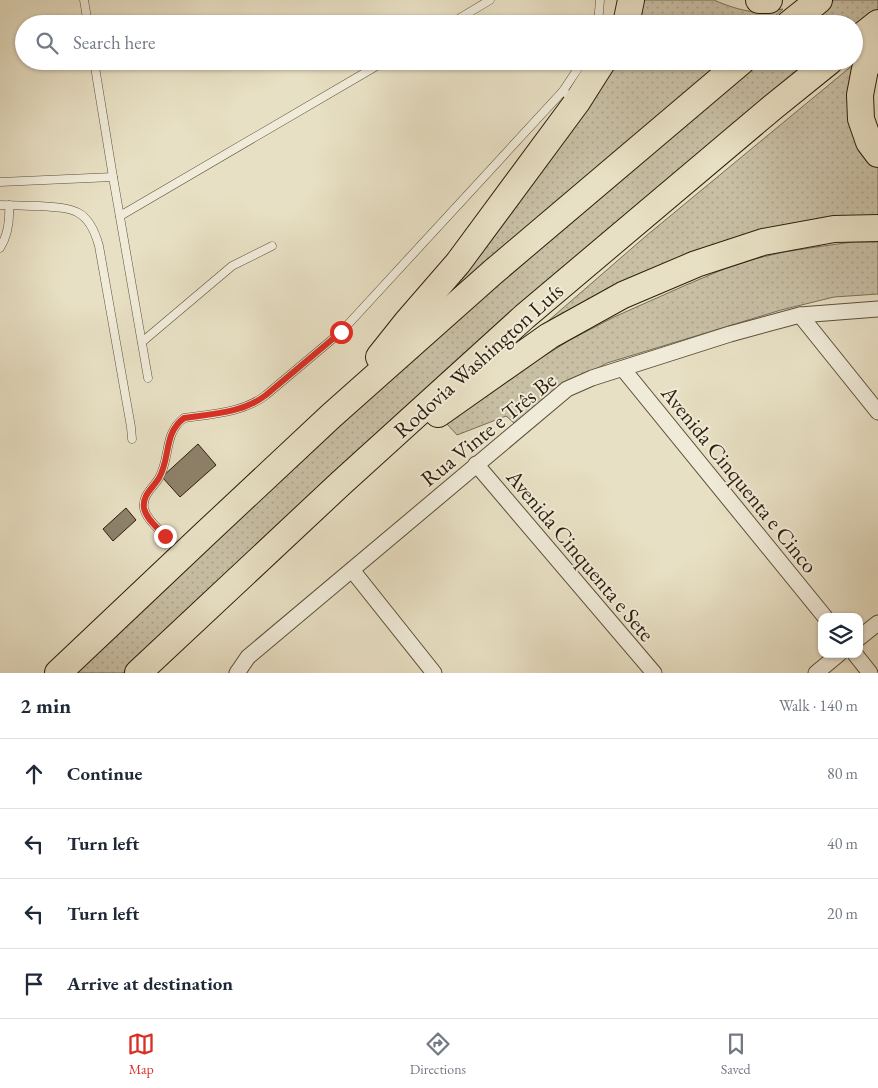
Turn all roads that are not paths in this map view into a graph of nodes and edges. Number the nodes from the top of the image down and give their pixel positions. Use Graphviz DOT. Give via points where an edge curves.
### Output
graph roads {
  1 [pos="84,0"];
  2 [pos="490,0"];
  3 [pos="600,0"];
  4 [pos="631,0"];
  5 [pos="759,0"];
  6 [pos="769,0"];
  7 [pos="819,0"];
  8 [pos="86,15"];
  9 [pos="465,15"];
  10 [pos="599,15"];
  11 [pos="628,15"];
  12 [pos="800,15"];
  13 [pos="878,23"];
  14 [pos="863,35"];
  15 [pos="878,50"];
  16 [pos="95,70"];
  17 [pos="370,70"];
  18 [pos="580,70"];
  19 [pos="595,70"];
  20 [pos="731,70"];
  21 [pos="819,70"];
  22 [pos="570,96"];
  23 [pos="878,154"];
  24 [pos="113,177"];
  25 [pos="0,182"];
  26 [pos="0,205"];
  27 [pos="9,205"];
  28 [pos="120,216"];
  29 [pos="878,228"];
  30 [pos="272,246"];
  31 [pos="0,248"];
  32 [pos="878,309"];
  33 [pos="800,315"];
  34 [pos="142,342"];
  35 [pos="623,369"];
  36 [pos="148,378"];
  37 [pos="878,412"];
  38 [pos="332,416"];
  39 [pos="132,439"];
  40 [pos="476,464"];
  41 [pos="340,484"];
  42 [pos="165,536"];
  43 [pos="352,570"];
  44 [pos="822,613"];
  45 [pos="878,622"];
  46 [pos="863,635"];
  47 [pos="834,658"];
  48 [pos="858,658"];
  49 [pos="58,673"];
  50 [pos="138,673"];
  51 [pos="237,673"];
  52 [pos="434,673"];
  53 [pos="654,673"];
  54 [pos="816,673"];
  55 [pos="870,673"];
  1 -- 8 [label="lane"];
  2 -- 9 [label="lane"];
  3 -- 10 [label="lane"];
  4 -- 11 [label="highway"];
  5 -- 6 [label="highway"];
  7 -- 12 [label="highway"];
  13 -- 14 [label="highway"];
  15 -- 23 [label="highway" via="865,69 860,95 861,120 869,142"];
  16 -- 24 [label="lane"];
  17 -- 28 [label="lane"];
  18 -- 22 [label="lane"];
  19 -- 22 [label="highway"];
  20 -- 38 [label="highway" via="493,272"];
  21 -- 41 [label="highway, Rodovia Washington Luís" via="524,317"];
  22 -- 38 [label="highway" via="458,263"];
  22 -- 42 [label="lane" via="341,332 266,395 237,410 184,418 178,423 170,437 163,468 144,499 148,517"];
  24 -- 25 [label="lane"];
  24 -- 28 [label="lane"];
  26 -- 27 [label="lane"];
  27 -- 31 [label="lane" via="9,227"];
  27 -- 39 [label="lane" via="73,210 83,215 96,234"];
  28 -- 34 [label="lane"];
  29 -- 41 [label="highway" via="834,229 763,242 696,264 623,295 549,336"];
  30 -- 34 [label="lane" via="232,266"];
  32 -- 33 [label="street, Rua Vinte e Três Be"];
  33 -- 35 [label="street, Rua Vinte e Três Be"];
  33 -- 37 [label="street"];
  34 -- 36 [label="lane"];
  35 -- 40 [label="street, Rua Vinte e Três Be" via="567,389"];
  35 -- 44 [label="street, Avenida Cinquenta e Cinco"];
  38 -- 49 [label="highway"];
  40 -- 43 [label="street, Rua Vinte e Três Be"];
  40 -- 53 [label="street, Avenida Cinquenta e Sete"];
  41 -- 50 [label="highway, Rodovia Washington Luís"];
  43 -- 51 [label="street, Rua Vinte e Três Be" via="248,657"];
  43 -- 52 [label="street"];
  45 -- 46 [label="street"];
  47 -- 54 [label="street"];
  48 -- 55 [label="street"];
}
